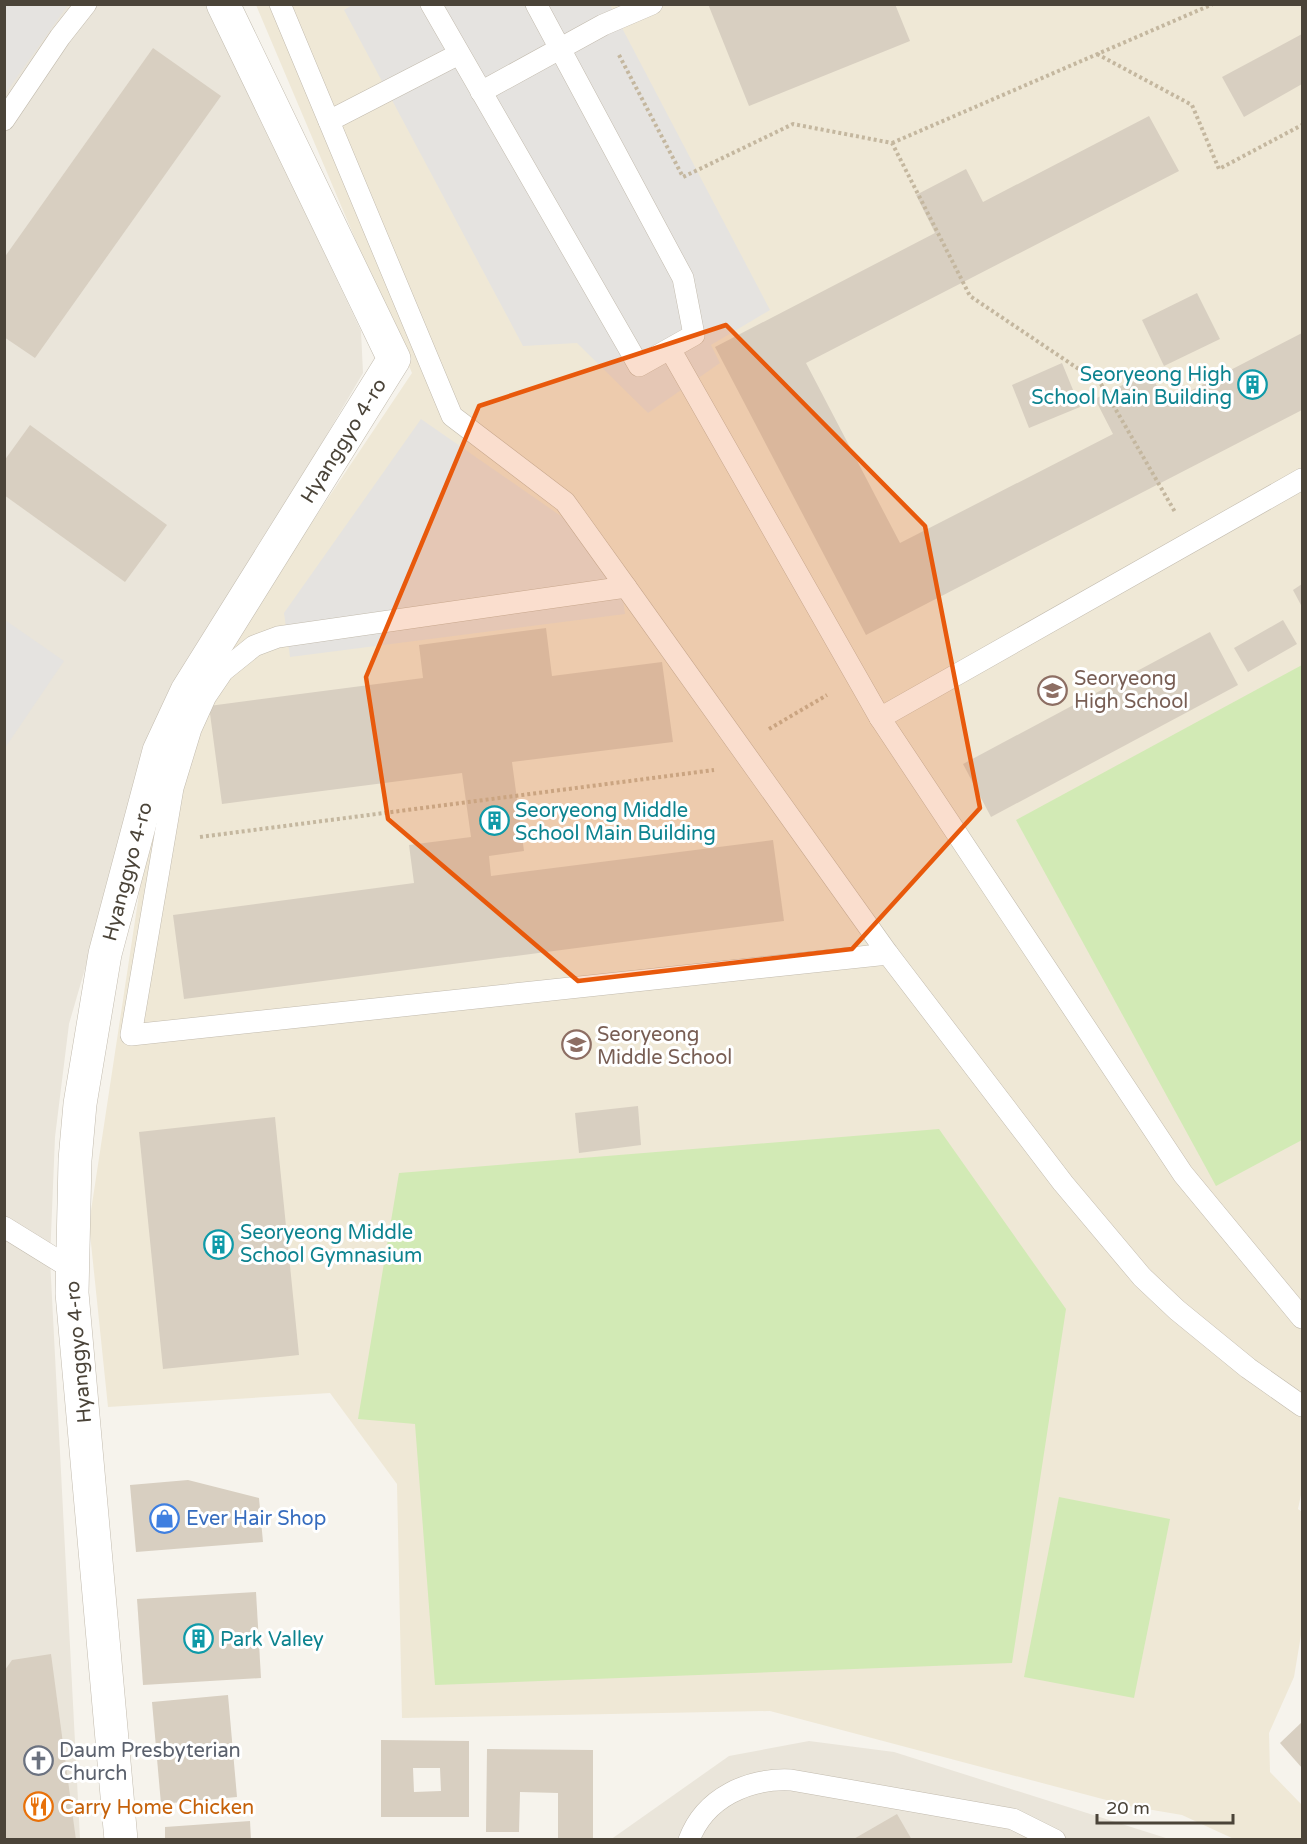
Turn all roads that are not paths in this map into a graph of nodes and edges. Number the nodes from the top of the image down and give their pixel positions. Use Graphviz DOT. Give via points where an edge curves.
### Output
graph roads {
  1 [pos="86,4"];
  2 [pos="224,4"];
  3 [pos="280,4"];
  4 [pos="431,4"];
  5 [pos="536,4"];
  6 [pos="645,6"];
  7 [pos="560,49"];
  8 [pos="459,54"];
  9 [pos="481,92"];
  10 [pos="4,120"];
  11 [pos="329,121"];
  12 [pos="670,349"];
  13 [pos="1302,479"];
  14 [pos="626,587"];
  15 [pos="879,718"];
  16 [pos="888,954"];
  17 [pos="4,1227"];
  18 [pos="72,1269"];
  19 [pos="1302,1318"];
  20 [pos="1302,1406"];
  21 [pos="121,1839"];
  22 [pos="689,1839"];
  23 [pos="1054,1839"];
  1 -- 10 [label="lane"];
  2 -- 18 [label="street, Hyanggyo 4-ro" via="394,359 187,691 159,751 108,943 93,1025 75,1160"];
  3 -- 11 [label="lane"];
  4 -- 8 [label="lane"];
  5 -- 7 [label="lane"];
  6 -- 7 [label="lane"];
  7 -- 9 [label="lane"];
  7 -- 12 [label="lane" via="683,278 694,335"];
  8 -- 9 [label="lane"];
  8 -- 11 [label="lane"];
  9 -- 12 [label="lane" via="639,366"];
  11 -- 14 [label="lane" via="452,416 565,502"];
  12 -- 15 [label="lane"];
  13 -- 15 [label="lane"];
  14 -- 16 [label="lane"];
  14 -- 16 [label="lane" via="296,634 254,646 223,671 198,711 176,772 131,1035"];
  15 -- 19 [label="lane" via="1183,1174"];
  16 -- 20 [label="lane" via="1064,1183 1142,1277 1248,1368"];
  17 -- 18 [label="lane"];
  18 -- 21 [label="street, Hyanggyo 4-ro"];
  22 -- 23 [label="lane" via="710,1807 736,1789 772,1779 1013,1820"];
}
